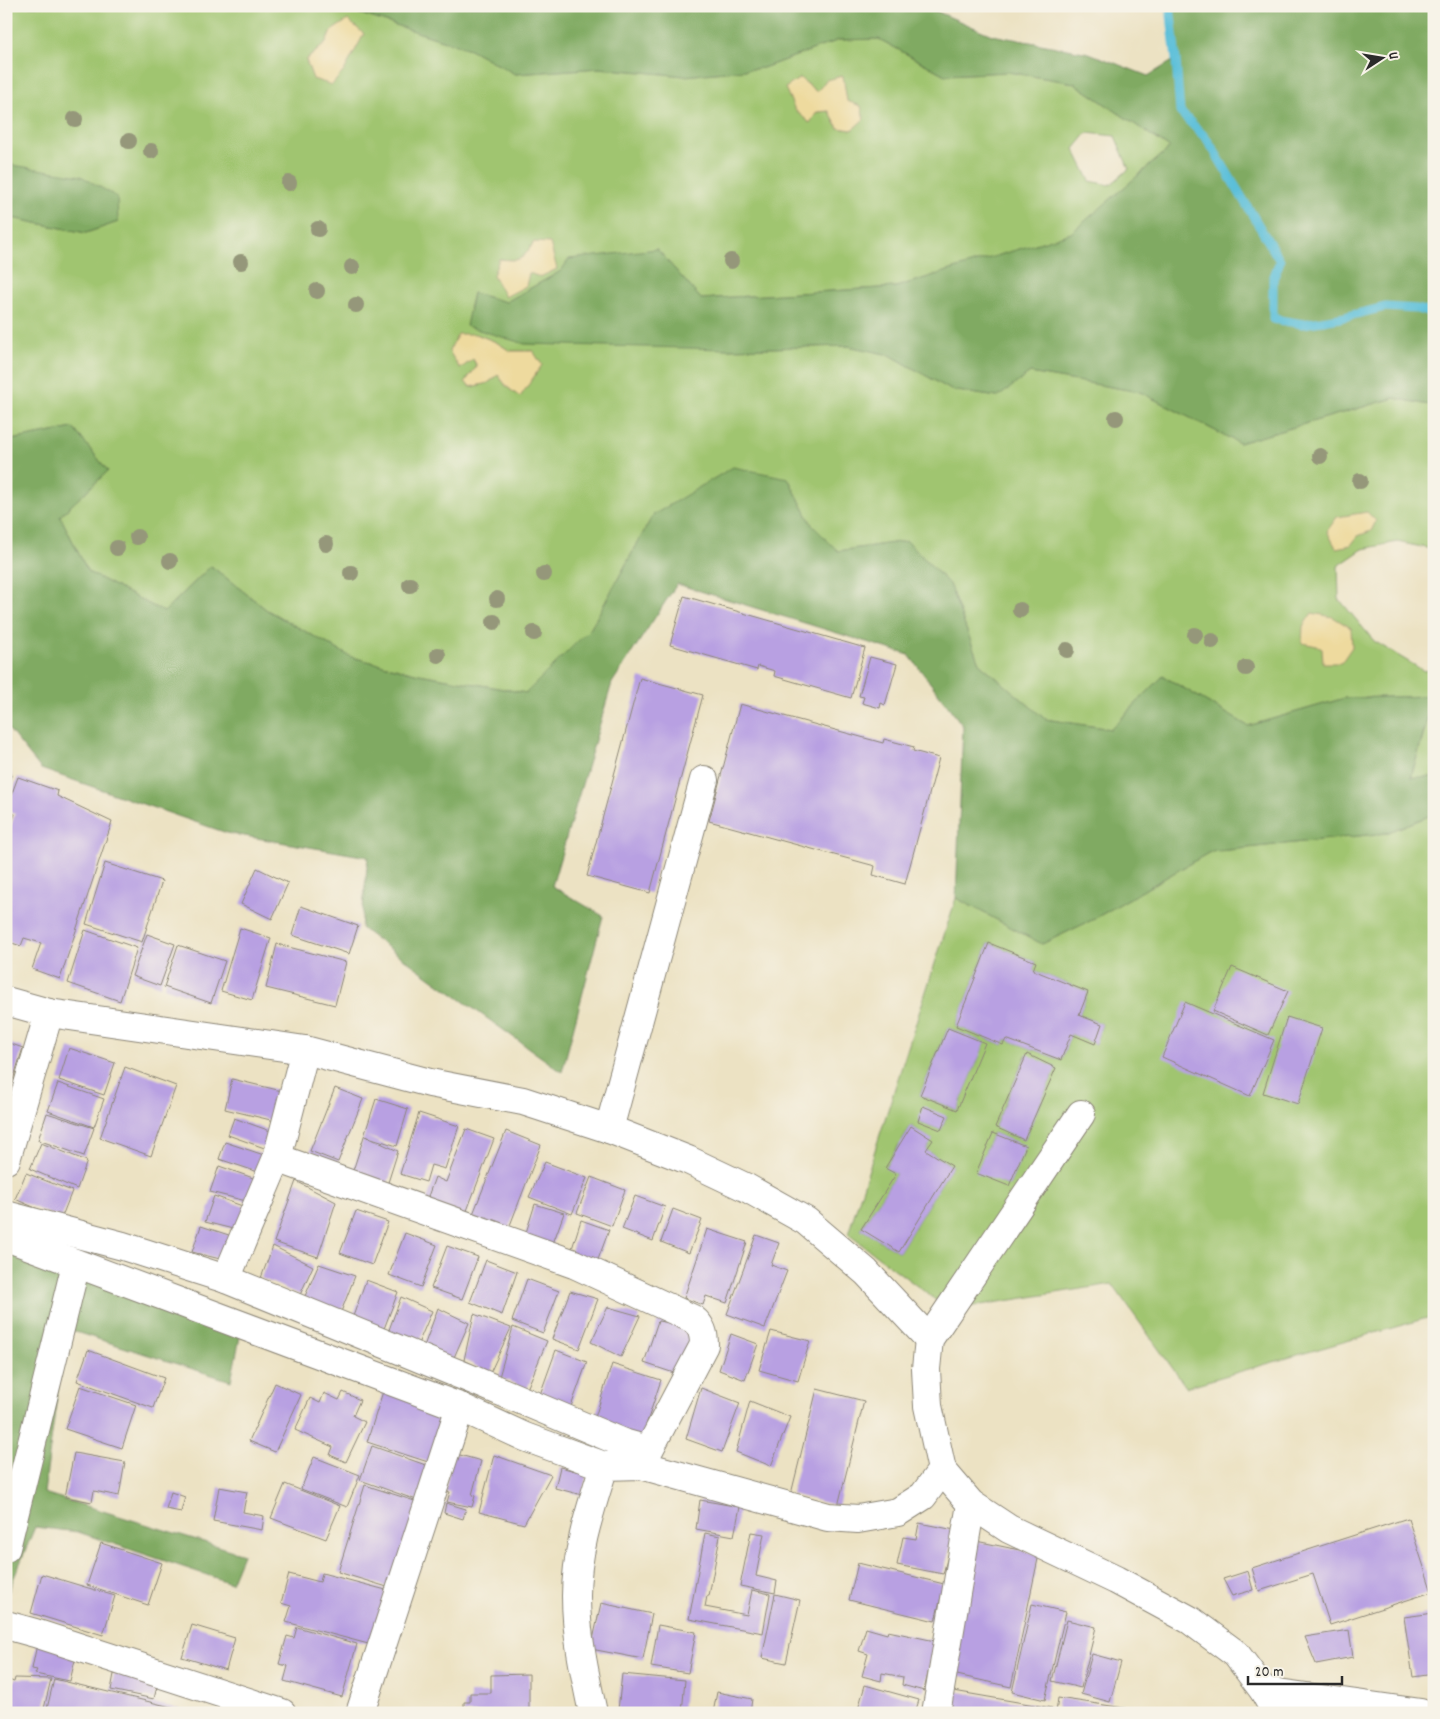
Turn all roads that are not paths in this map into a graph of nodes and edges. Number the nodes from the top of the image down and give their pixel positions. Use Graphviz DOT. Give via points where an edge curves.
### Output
graph roads {
  1 [pos="704,780"];
  2 [pos="6,1001"];
  3 [pos="49,1012"];
  4 [pos="304,1050"];
  5 [pos="1082,1114"];
  6 [pos="610,1129"];
  7 [pos="277,1158"];
  8 [pos="6,1160"];
  9 [pos="6,1215"];
  10 [pos="6,1237"];
  11 [pos="76,1264"];
  12 [pos="226,1279"];
  13 [pos="929,1339"];
  14 [pos="460,1407"];
  15 [pos="644,1457"];
  16 [pos="604,1466"];
  17 [pos="942,1470"];
  18 [pos="971,1504"];
  19 [pos="6,1548"];
  20 [pos="6,1625"];
  21 [pos="1270,1702"];
  22 [pos="282,1713"];
  23 [pos="360,1713"];
  24 [pos="593,1713"];
  25 [pos="936,1713"];
  26 [pos="1421,1713"];
  1 -- 6 [label="street"];
  2 -- 3 [label="street"];
  3 -- 4 [label="street"];
  3 -- 8 [label="street"];
  4 -- 6 [label="street" via="430,1083 523,1102"];
  4 -- 7 [label="street"];
  5 -- 13 [label="street"];
  6 -- 13 [label="street" via="688,1160 806,1221 866,1272"];
  7 -- 12 [label="street"];
  7 -- 15 [label="street" via="574,1264 693,1319 702,1329 704,1345"];
  9 -- 12 [label="street" via="123,1246"];
  10 -- 11 [label="street"];
  11 -- 14 [label="street"];
  11 -- 19 [label="street"];
  12 -- 15 [label="street" via="623,1443"];
  13 -- 17 [label="street" via="926,1369 928,1406"];
  14 -- 16 [label="street" via="525,1437"];
  14 -- 23 [label="street"];
  15 -- 16 [label="street"];
  15 -- 17 [label="street" via="828,1517 858,1519 898,1512 923,1496"];
  16 -- 24 [label="street" via="585,1527 576,1596 579,1638"];
  17 -- 18 [label="street"];
  18 -- 21 [label="street" via="1009,1529 1190,1620 1236,1654"];
  18 -- 25 [label="street"];
  20 -- 22 [label="street"];
  21 -- 26 [label="street"];
}
